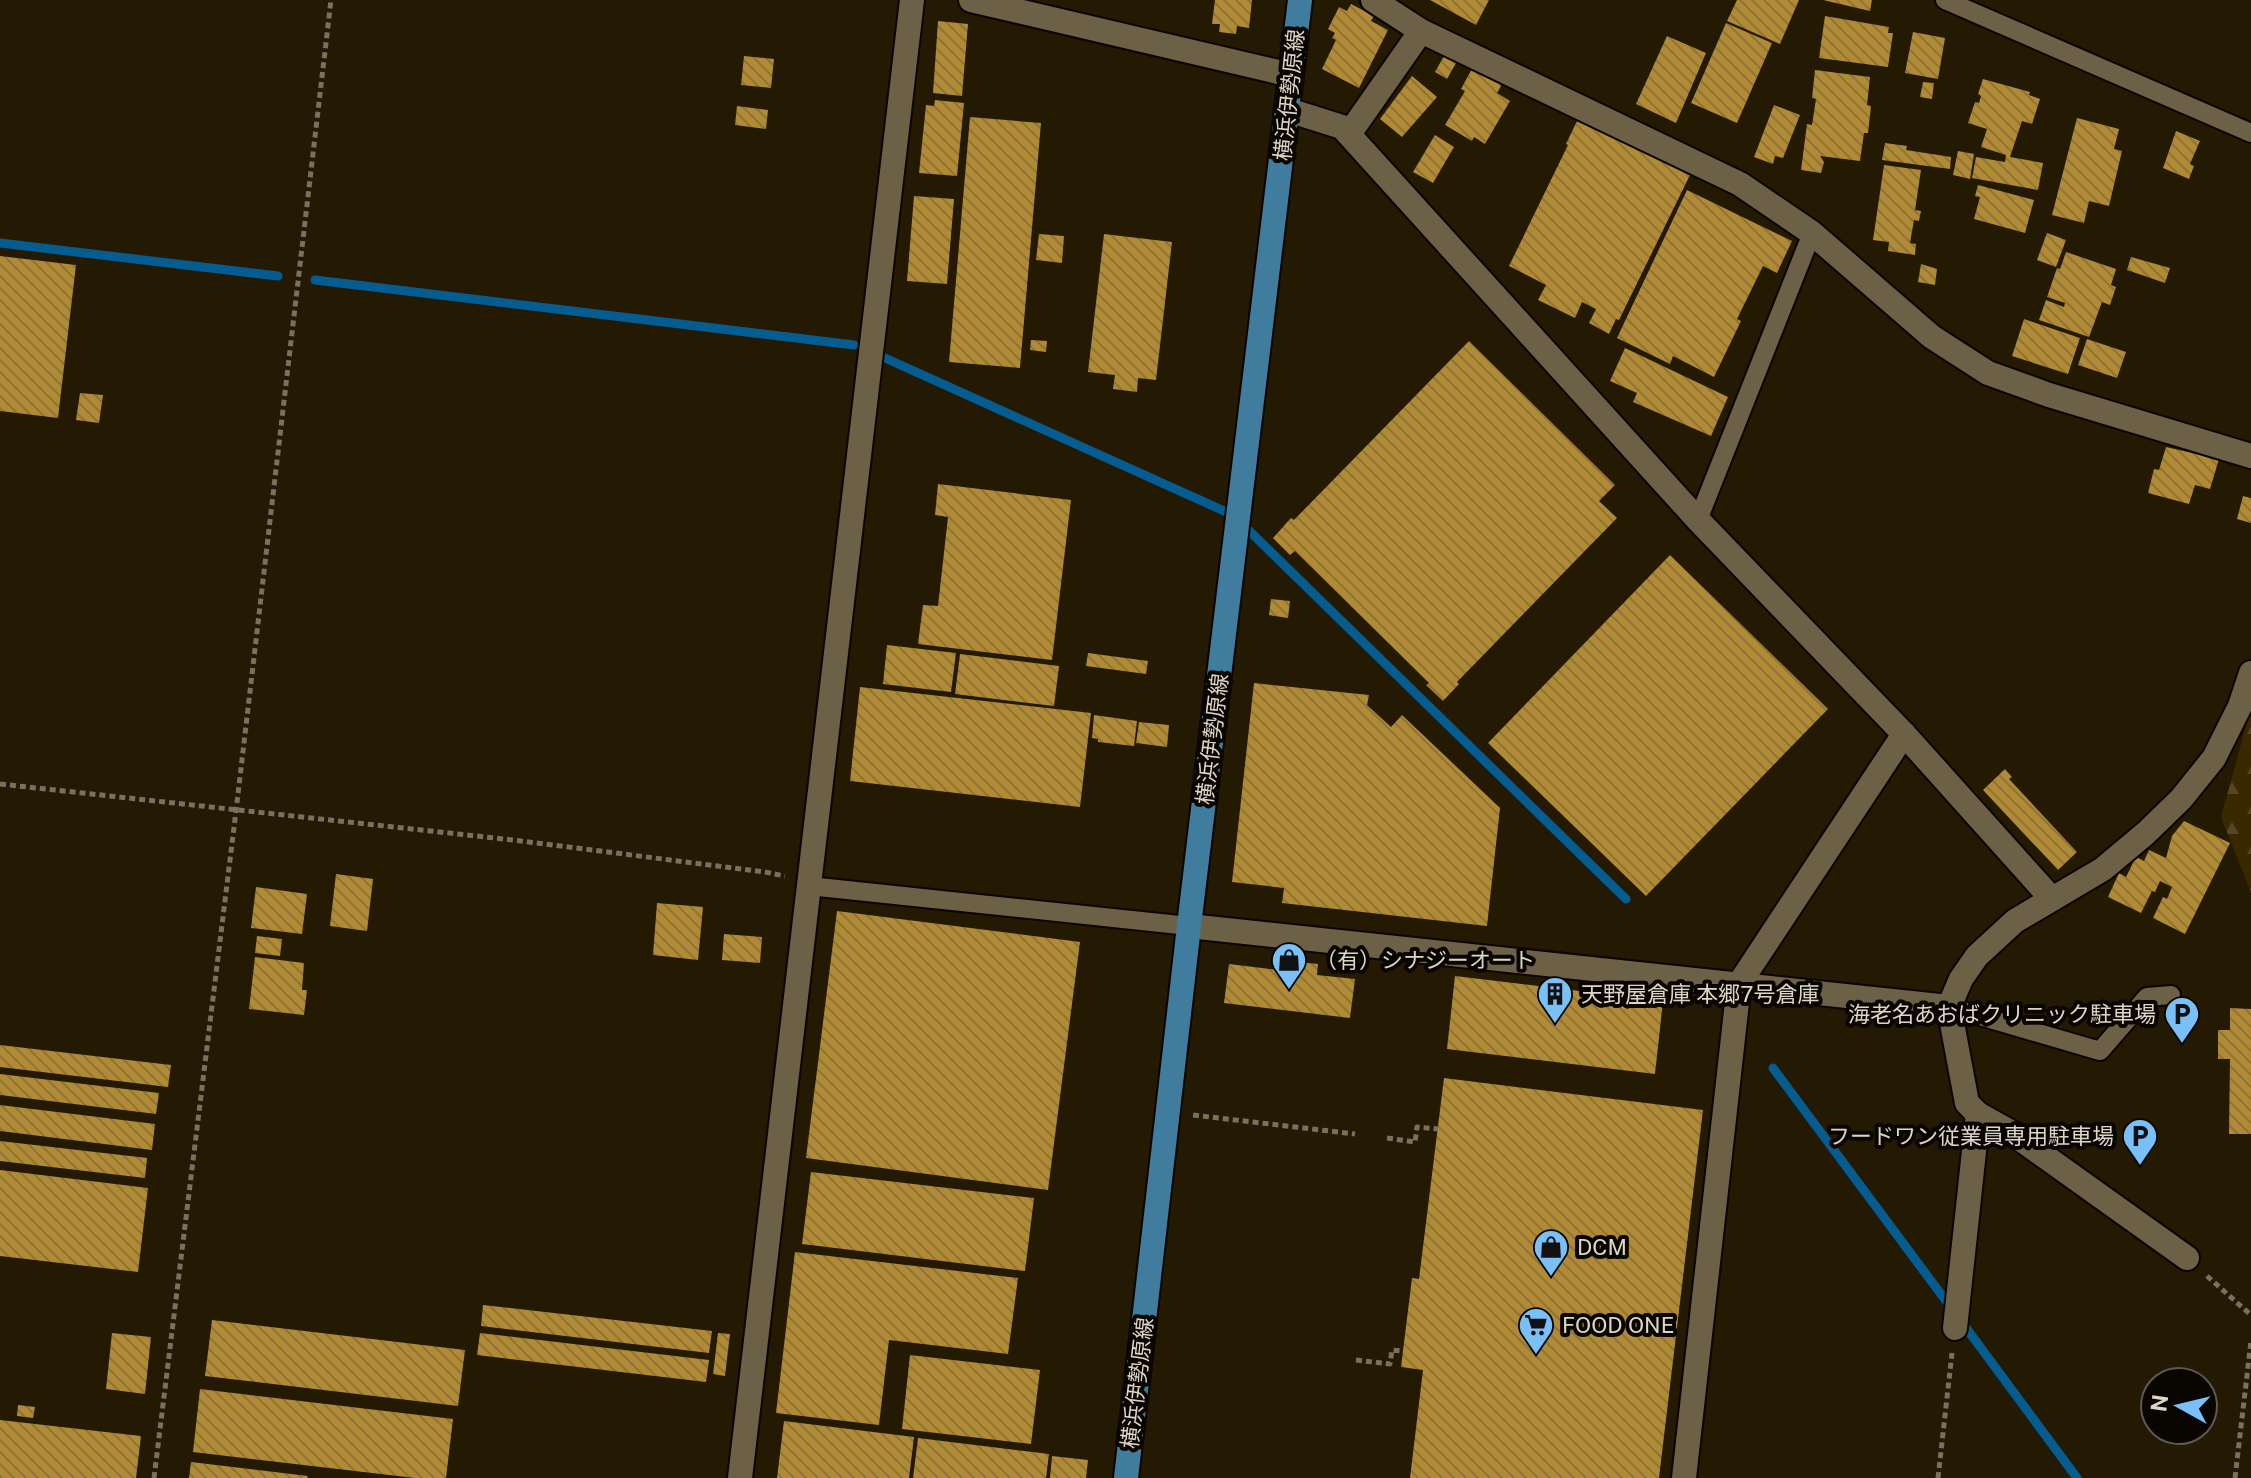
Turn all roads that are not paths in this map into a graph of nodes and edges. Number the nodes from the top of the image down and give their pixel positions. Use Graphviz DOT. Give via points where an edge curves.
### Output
graph roads {
  1 [pos="912,0"];
  2 [pos="971,0"];
  3 [pos="1300,0"];
  4 [pos="1373,0"];
  5 [pos="1945,0"];
  6 [pos="1421,31"];
  7 [pos="1291,75"];
  8 [pos="1288,110"];
  9 [pos="2251,133"];
  10 [pos="1349,134"];
  11 [pos="1812,233"];
  12 [pos="2251,456"];
  13 [pos="1698,520"];
  14 [pos="2251,673"];
  15 [pos="1904,734"];
  16 [pos="809,886"];
  17 [pos="2052,899"];
  18 [pos="1189,926"];
  19 [pos="1739,984"];
  20 [pos="2171,995"];
  21 [pos="1949,1007"];
  22 [pos="1978,1114"];
  23 [pos="2187,1258"];
  24 [pos="1955,1328"];
  25 [pos="740,1478"];
  26 [pos="1126,1478"];
  27 [pos="1684,1478"];
  1 -- 16 [label="street"];
  2 -- 7 [label="street"];
  3 -- 7 [label="main road, 横浜伊勢原線"];
  4 -- 6 [label="street"];
  5 -- 9 [label="lane"];
  6 -- 10 [label="street"];
  6 -- 11 [label="street" via="1740,184"];
  7 -- 8 [label="main road, 横浜伊勢原線"];
  8 -- 10 [label="street"];
  8 -- 18 [label="main road, 横浜伊勢原線"];
  10 -- 13 [label="street"];
  11 -- 12 [label="street" via="1932,337 1988,373"];
  11 -- 13 [label="lane"];
  13 -- 15 [label="street"];
  14 -- 17 [label="street" via="2214,758 2181,799 2103,869"];
  15 -- 17 [label="street"];
  15 -- 19 [label="street"];
  16 -- 18 [label="lane"];
  16 -- 25 [label="street"];
  17 -- 21 [label="street" via="2015,921 1977,956"];
  18 -- 19 [label="street"];
  18 -- 26 [label="main road, 横浜伊勢原線"];
  19 -- 21 [label="street"];
  19 -- 27 [label="street"];
  20 -- 21 [label="lane" via="2147,997 2100,1051 2020,1036"];
  21 -- 22 [label="street" via="1967,1103"];
  22 -- 23 [label="street"];
  22 -- 24 [label="street"];
}
